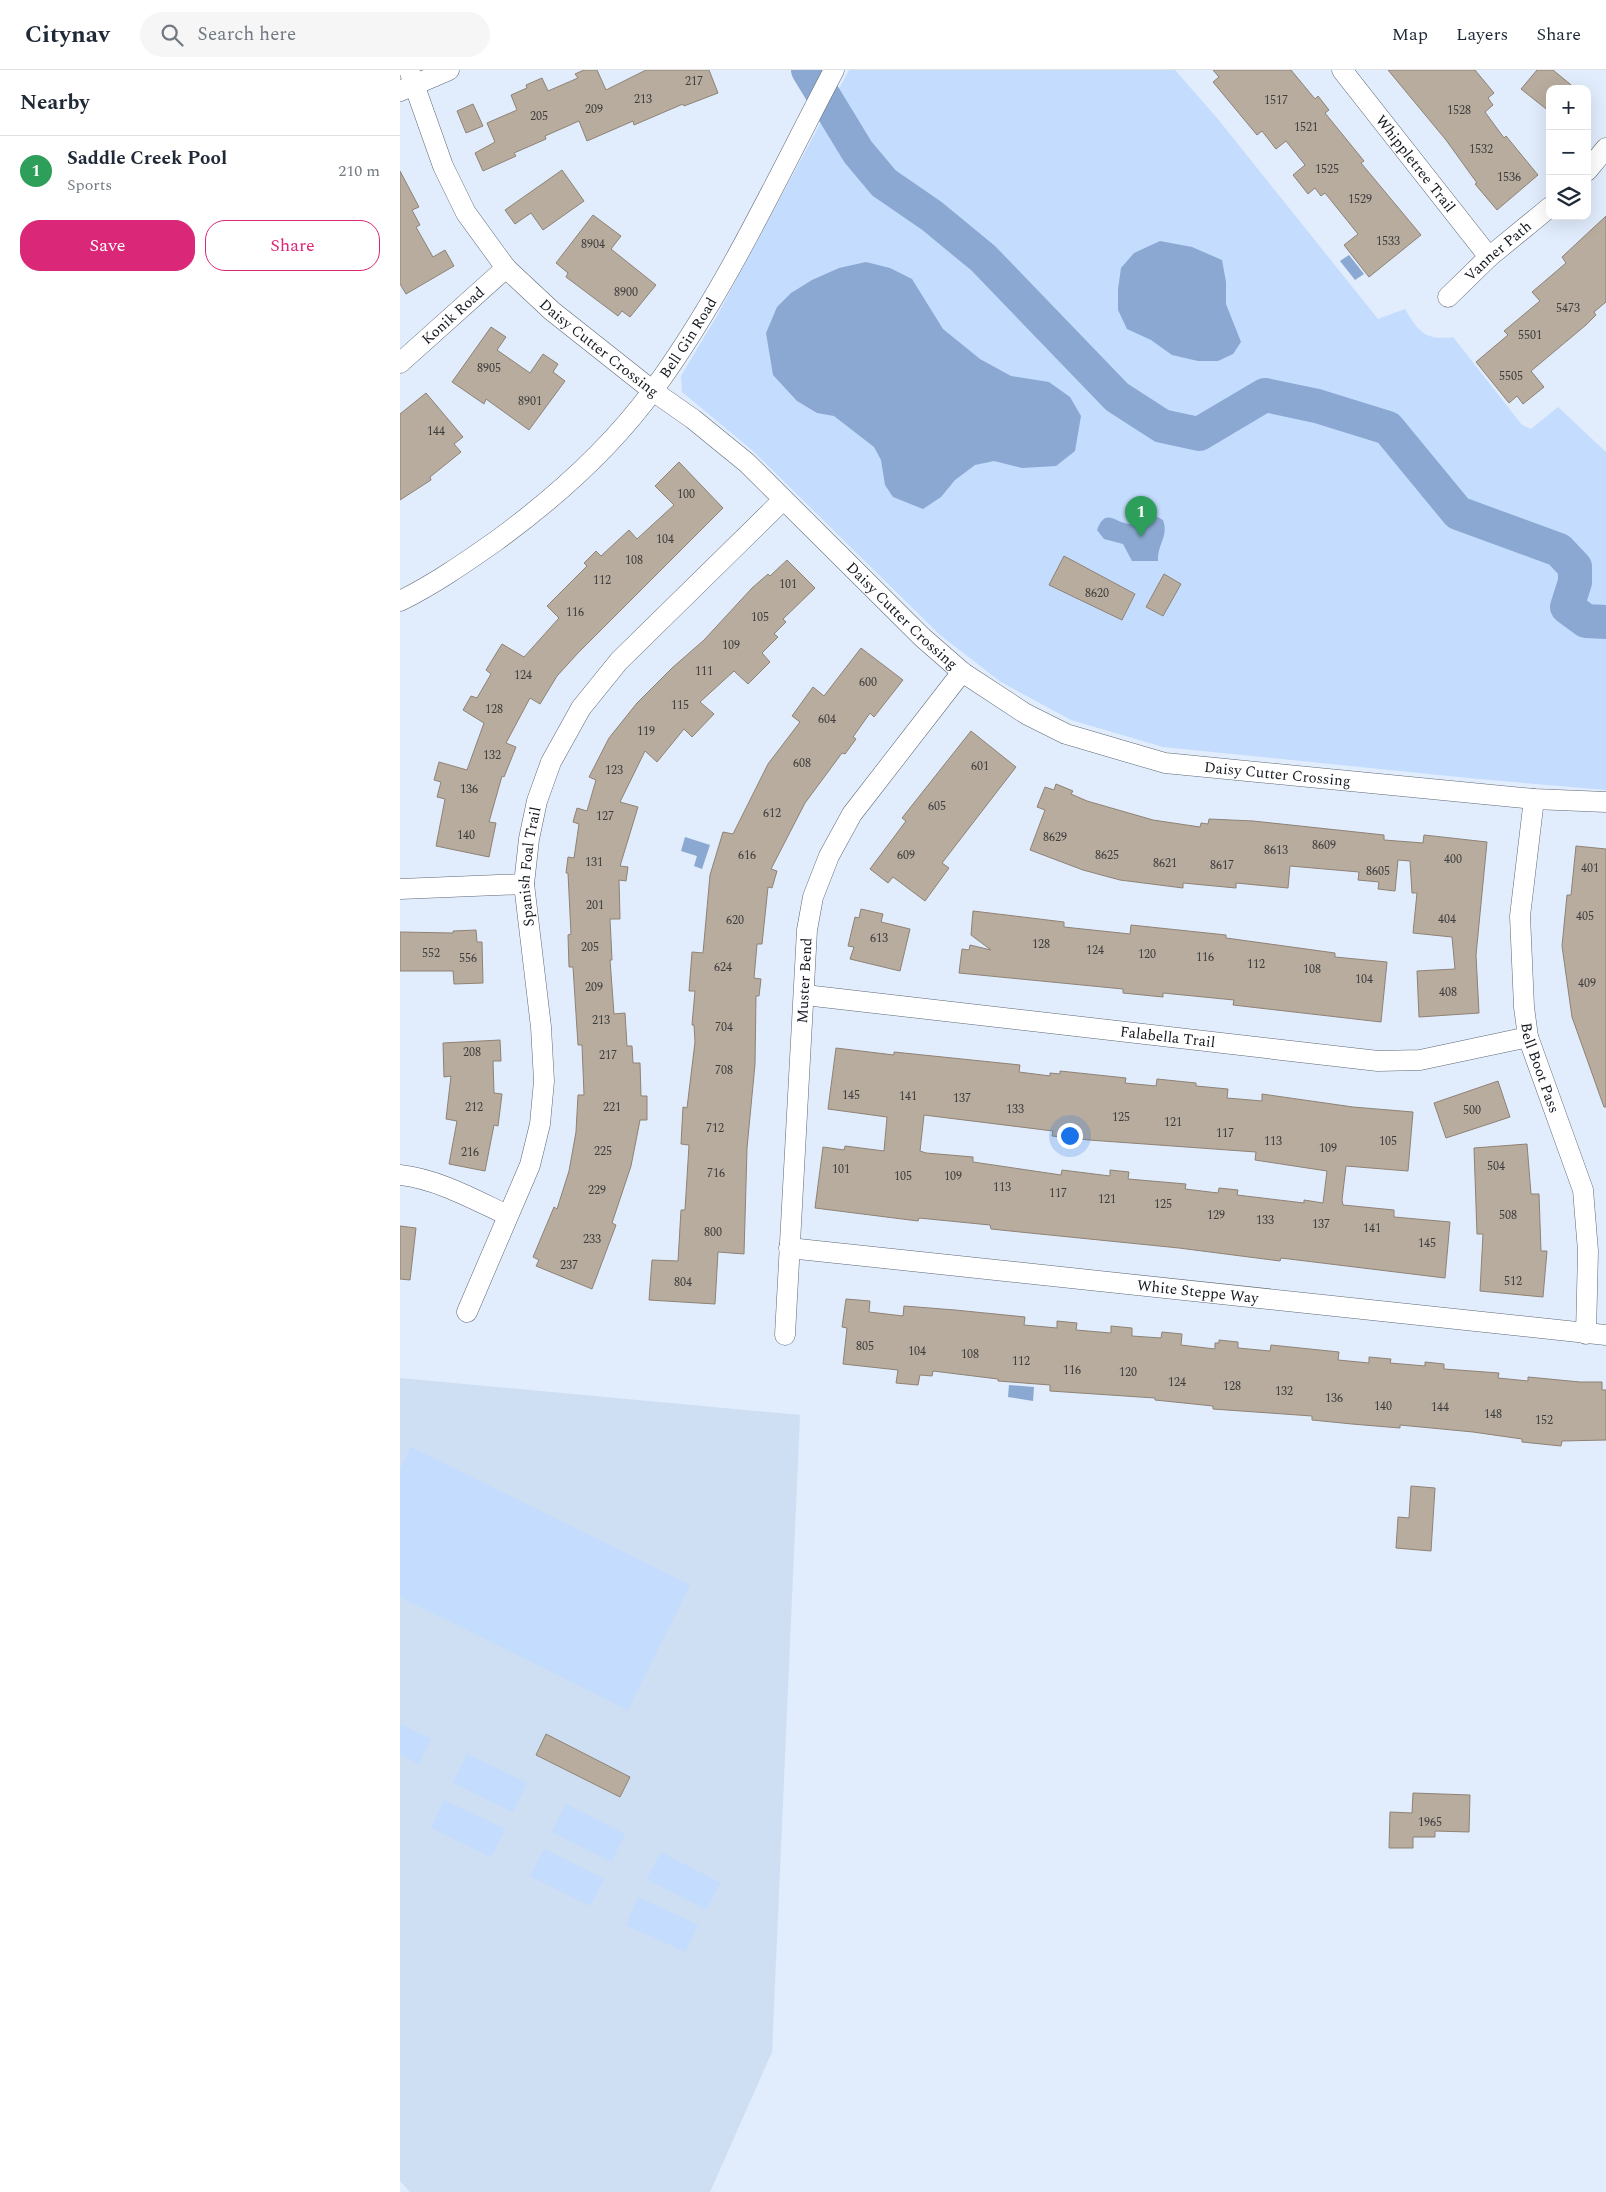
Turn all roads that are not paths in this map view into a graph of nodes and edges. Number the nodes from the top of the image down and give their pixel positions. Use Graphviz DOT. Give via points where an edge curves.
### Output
graph roads {
  1 [pos="449,70"];
  2 [pos="834,70"];
  3 [pos="1342,70"];
  4 [pos="408,82"];
  5 [pos="1606,148"];
  6 [pos="1591,166"];
  7 [pos="1546,211"];
  8 [pos="1489,257"];
  9 [pos="506,268"];
  10 [pos="1448,297"];
  11 [pos="400,363"];
  12 [pos="653,391"];
  13 [pos="783,500"];
  14 [pos="400,601"];
  15 [pos="962,672"];
  16 [pos="1534,798"];
  17 [pos="1606,802"];
  18 [pos="524,884"];
  19 [pos="400,889"];
  20 [pos="805,995"];
  21 [pos="1528,1037"];
  22 [pos="400,1175"];
  23 [pos="507,1215"];
  24 [pos="789,1248"];
  25 [pos="467,1312"];
  26 [pos="785,1334"];
  27 [pos="1586,1334"];
  28 [pos="1606,1335"];
  1 -- 4 [label="street"];
  2 -- 12 [label="street, Bell Gin Road" via="718,291"];
  3 -- 8 [label="street, Whippletree Trail"];
  4 -- 9 [label="street, Daisy Cutter Crossing" via="466,213"];
  5 -- 6 [label="street"];
  7 -- 8 [label="street, Vanner Path"];
  8 -- 10 [label="street, Vanner Path"];
  9 -- 11 [label="street, Konik Road"];
  9 -- 12 [label="street, Daisy Cutter Crossing" via="552,311"];
  12 -- 13 [label="street, Daisy Cutter Crossing" via="739,456"];
  12 -- 14 [label="street, Bell Gin Road" via="610,440 543,507 478,554"];
  13 -- 15 [label="street, Daisy Cutter Crossing"];
  13 -- 18 [label="street, Spanish Foal Trail" via="619,661 581,708 551,762 537,801"];
  15 -- 16 [label="street, Daisy Cutter Crossing" via="1026,714 1066,734 1165,763"];
  15 -- 20 [label="street, Muster Bend" via="852,814 829,856 813,897 807,930"];
  16 -- 17 [label="street, Daisy Cutter Crossing"];
  16 -- 21 [label="street, Bell Boot Pass" via="1520,916"];
  18 -- 19 [label="street"];
  18 -- 23 [label="street, Spanish Foal Trail" via="544,1081 540,1124 530,1165"];
  20 -- 21 [label="street, Falabella Trail" via="1378,1062 1420,1060"];
  20 -- 24 [label="street, Muster Bend"];
  21 -- 27 [label="street, Bell Boot Pass" via="1583,1190 1588,1251"];
  22 -- 23 [label="street" via="452,1190"];
  23 -- 25 [label="street, Spanish Foal Trail"];
  24 -- 26 [label="street, Muster Bend"];
  24 -- 27 [label="street, White Steppe Way"];
  27 -- 28 [label="street, White Steppe Way"];
}
